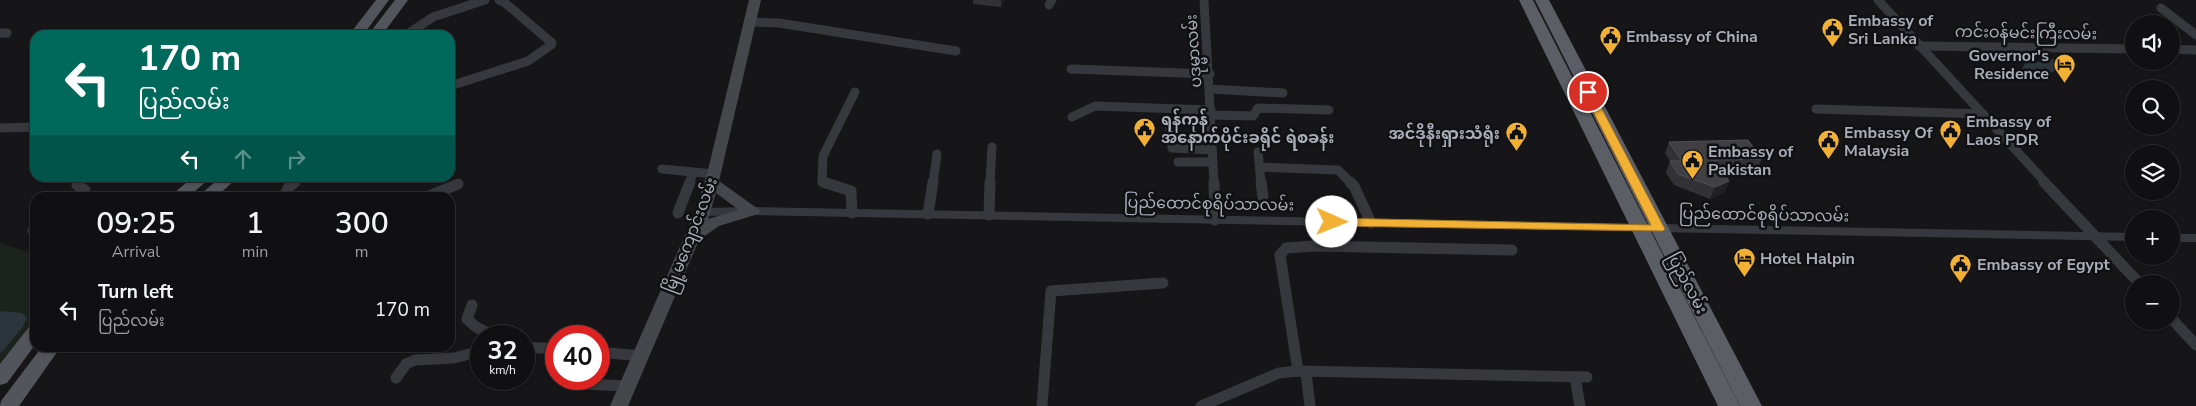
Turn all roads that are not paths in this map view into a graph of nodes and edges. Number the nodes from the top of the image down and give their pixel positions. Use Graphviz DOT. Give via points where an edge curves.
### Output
graph roads {
  1 [pos="383,0"];
  2 [pos="402,0"];
  3 [pos="485,0"];
  4 [pos="499,0"];
  5 [pos="756,0"];
  6 [pos="1204,0"];
  7 [pos="1526,0"];
  8 [pos="1542,0"];
  9 [pos="1878,0"];
  10 [pos="2161,8"];
  11 [pos="751,22"];
  12 [pos="360,30"];
  13 [pos="379,30"];
  14 [pos="414,30"];
  15 [pos="2196,35"];
  16 [pos="1919,46"];
  17 [pos="2125,49"];
  18 [pos="2180,49"];
  19 [pos="2196,50"];
  20 [pos="956,51"];
  21 [pos="1072,69"];
  22 [pos="1210,74"];
  23 [pos="455,84"];
  24 [pos="1210,89"];
  25 [pos="855,92"];
  26 [pos="1283,93"];
  27 [pos="1328,110"];
  28 [pos="1816,110"];
  29 [pos="1211,112"];
  30 [pos="1983,114"];
  31 [pos="1072,118"];
  32 [pos="1170,123"];
  33 [pos="30,127"];
  34 [pos="0,128"];
  35 [pos="992,147"];
  36 [pos="1212,150"];
  37 [pos="1258,152"];
  38 [pos="937,154"];
  39 [pos="1178,162"];
  40 [pos="1212,162"];
  41 [pos="1260,167"];
  42 [pos="662,169"];
  43 [pos="693,173"];
  44 [pos="713,178"];
  45 [pos="197,182"];
  46 [pos="224,182"];
  47 [pos="294,182"];
  48 [pos="458,184"];
  49 [pos="77,185"];
  50 [pos="84,192"];
  51 [pos="184,192"];
  52 [pos="212,192"];
  53 [pos="286,192"];
  54 [pos="439,192"];
  55 [pos="1263,196"];
  56 [pos="753,211"];
  57 [pos="703,212"];
  58 [pos="678,213"];
  59 [pos="852,213"];
  60 [pos="928,214"];
  61 [pos="989,215"];
  62 [pos="1215,220"];
  63 [pos="1371,223"];
  64 [pos="1640,228"];
  65 [pos="1659,229"];
  66 [pos="692,237"];
  67 [pos="2096,237"];
  68 [pos="2125,237"];
  69 [pos="2180,238"];
  70 [pos="2196,238"];
  71 [pos="1512,250"];
  72 [pos="2132,275"];
  73 [pos="1163,283"];
  74 [pos="472,305"];
  75 [pos="471,325"];
  76 [pos="2180,328"];
  77 [pos="30,339"];
  78 [pos="2196,345"];
  79 [pos="48,352"];
  80 [pos="610,353"];
  81 [pos="470,354"];
  82 [pos="641,356"];
  83 [pos="1302,372"];
  84 [pos="1575,377"];
  85 [pos="1587,377"];
  86 [pos="0,378"];
  87 [pos="396,378"];
  88 [pos="610,385"];
  89 [pos="628,386"];
  90 [pos="8,406"];
  91 [pos="619,406"];
  92 [pos="1042,406"];
  93 [pos="1201,406"];
  94 [pos="1310,406"];
  95 [pos="1580,406"];
  96 [pos="1729,406"];
  97 [pos="1751,406"];
  1 -- 12 [label="main road"];
  2 -- 13 [label="main road"];
  3 -- 14 [label="street" via="433,17"];
  4 -- 23 [label="street" via="551,45 528,61"];
  5 -- 11 [label="main road, မြို့မကျောင်းလမ်း"];
  6 -- 22 [label="street, ပဒုမ္မာလမ်း"];
  7 -- 64 [label="highway, ပြည်လမ်း"];
  8 -- 65 [label="highway, ပြည်လမ်း"];
  9 -- 16 [label="street"];
  10 -- 15 [label="street"];
  11 -- 20 [label="street" via="779,23"];
  11 -- 44 [label="main road, မြို့မကျောင်းလမ်း"];
  16 -- 17 [label="street, ကင်းဝန်မင်းကြီးလမ်း"];
  16 -- 30 [label="street"];
  18 -- 19 [label="street"];
  21 -- 22 [label="street"];
  22 -- 24 [label="street, ပဒုမ္မာလမ်း"];
  24 -- 26 [label="street"];
  24 -- 29 [label="street, ပဒုမ္မာလမ်း"];
  25 -- 59 [label="street" via="823,156 822,182 851,191"];
  27 -- 29 [label="street" via="1258,108 1253,116"];
  28 -- 30 [label="street"];
  29 -- 31 [label="street" via="1095,106"];
  29 -- 36 [label="street, ပဒုမ္မာလမ်း"];
  30 -- 67 [label="street"];
  32 -- 36 [label="street" via="1172,148"];
  33 -- 34 [label="street"];
  35 -- 61 [label="street"];
  36 -- 40 [label="street, ပဒုမ္မာလမ်း"];
  37 -- 41 [label="street"];
  38 -- 60 [label="street"];
  39 -- 40 [label="street"];
  40 -- 62 [label="street, ပဒုမ္မာလမ်း"];
  41 -- 55 [label="street"];
  41 -- 63 [label="street" via="1338,170 1354,186"];
  42 -- 43 [label="street"];
  43 -- 44 [label="street"];
  43 -- 58 [label="street"];
  44 -- 56 [label="main road" via="736,202"];
  44 -- 57 [label="main road, မြို့မကျောင်းလမ်း"];
  45 -- 51 [label="main road"];
  46 -- 52 [label="main road"];
  47 -- 53 [label="street"];
  48 -- 54 [label="street"];
  49 -- 50 [label="street"];
  56 -- 57 [label="street, ပြည်ထောင်စုရိပ်သာလမ်း"];
  56 -- 59 [label="street, ပြည်ထောင်စုရိပ်သာလမ်း"];
  56 -- 66 [label="main road" via="714,222"];
  57 -- 66 [label="main road, မြို့မကျောင်းလမ်း"];
  59 -- 60 [label="street, ပြည်ထောင်စုရိပ်သာလမ်း"];
  60 -- 61 [label="street, ပြည်ထောင်စုရိပ်သာလမ်း"];
  61 -- 62 [label="street, ပြည်ထောင်စုရိပ်သာလမ်း"];
  62 -- 63 [label="street, ပြည်ထောင်စုရိပ်သာလမ်း"];
  63 -- 64 [label="street, ပြည်ထောင်စုရိပ်သာလမ်း"];
  64 -- 65 [label="street, ပြည်ထောင်စုရိပ်သာလမ်း"];
  64 -- 96 [label="highway, ပြည်လမ်း"];
  65 -- 67 [label="street, ပြည်ထောင်စုရိပ်သာလမ်း"];
  65 -- 97 [label="highway, ပြည်လမ်း"];
  66 -- 82 [label="main road, မြို့မကျောင်းလမ်း"];
  67 -- 68 [label="street, ပြည်ထောင်စုရိပ်သာလမ်း"];
  67 -- 72 [label="street"];
  69 -- 70 [label="street"];
  71 -- 83 [label="street" via="1286,248 1280,254"];
  73 -- 92 [label="street" via="1051,291"];
  74 -- 75 [label="street" via="467,319"];
  76 -- 78 [label="street"];
  77 -- 86 [label="main road"];
  79 -- 90 [label="main road"];
  80 -- 82 [label="street"];
  81 -- 87 [label="street" via="415,360 406,364"];
  82 -- 89 [label="main road, မြို့မကျောင်းလမ်း"];
  83 -- 84 [label="street"];
  83 -- 93 [label="street" via="1279,373"];
  83 -- 94 [label="street"];
  84 -- 85 [label="street"];
  84 -- 95 [label="street"];
  88 -- 89 [label="street"];
  89 -- 91 [label="main road, မြို့မကျောင်းလမ်း"];
}
